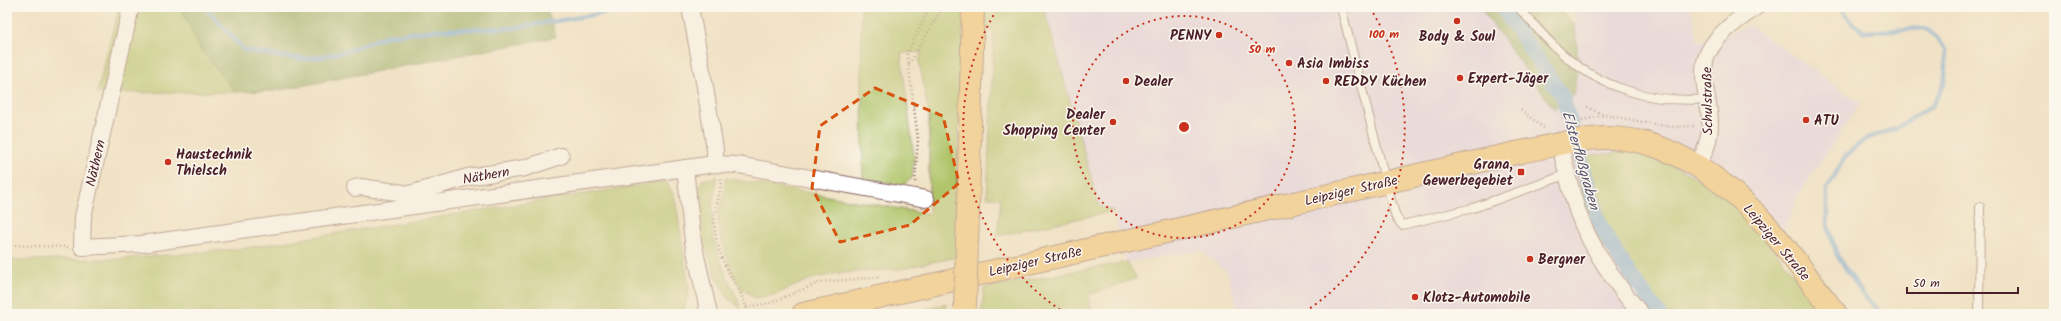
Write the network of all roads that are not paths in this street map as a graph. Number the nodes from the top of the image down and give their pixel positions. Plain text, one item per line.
1 (131, 7) edge
2 (690, 7) edge
3 (973, 7) edge
4 (1341, 7) edge
5 (1518, 7) edge
6 (1756, 7) edge
7 (1706, 99) junction
8 (1560, 138) junction
9 (561, 156) dead end
10 (718, 164) junction
11 (1697, 167) junction
12 (685, 168) junction
13 (1568, 174) junction
14 (1386, 182) junction
15 (355, 188) dead end
16 (919, 198) road end
17 (410, 199) junction
18 (1980, 207) dead end
19 (965, 311) edge
20 (709, 314) edge
21 (803, 314) edge
22 (1641, 314) edge
23 (1836, 314) edge
24 (1979, 314) edge

1 - 17 street, Näthern
2 - 10 street
3 - 19 main road, bridge
4 - 14 lane
5 - 7 lane
6 - 7 street, Schulstraße
7 - 11 street, Schulstraße
8 - 11 main road, Leipziger Straße
8 - 13 street
8 - 14 main road, Leipziger Straße
9 - 17 street, Näthern
10 - 12 street
10 - 16 street
11 - 23 main road, Leipziger Straße
12 - 17 street
12 - 20 street
13 - 14 lane
13 - 22 street
14 - 21 main road, Leipziger Straße
15 - 17 street, Näthern
18 - 24 lane

